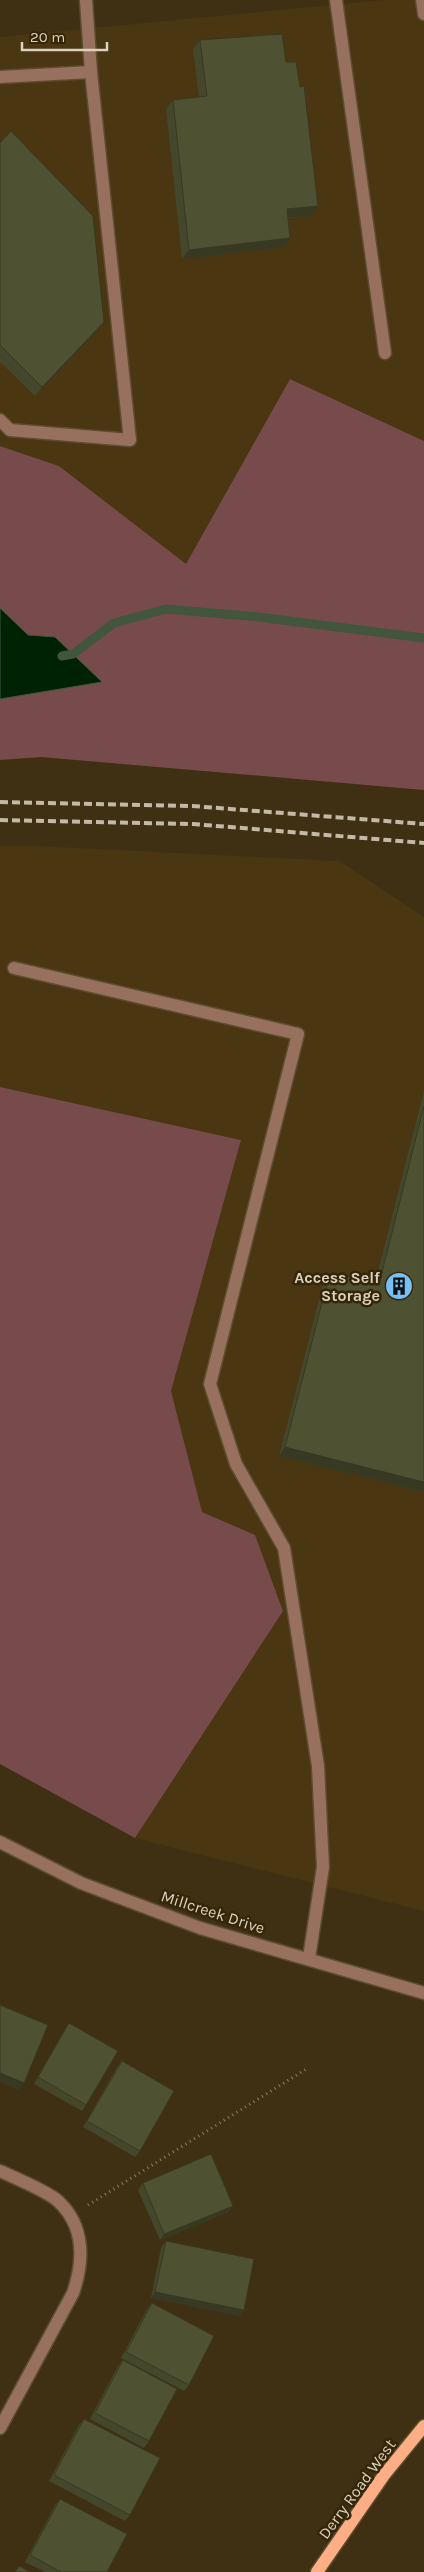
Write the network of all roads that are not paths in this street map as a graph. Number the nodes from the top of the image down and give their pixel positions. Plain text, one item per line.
1 (86, 0) edge
2 (336, 0) edge
3 (422, 0) edge
4 (424, 14) edge
5 (91, 72) junction
6 (0, 77) edge
7 (385, 352) dead end
8 (0, 420) edge
9 (14, 968) dead end
10 (0, 1842) edge
11 (309, 1958) junction
12 (424, 1993) edge
13 (0, 2171) edge
14 (424, 2426) edge
15 (0, 2428) edge
16 (317, 2572) edge

1 - 5 street
2 - 7 street
3 - 4 street
5 - 6 street
5 - 8 street
9 - 11 street
10 - 11 street, Millcreek Drive
11 - 12 street, Millcreek Drive
13 - 15 street
14 - 16 main road, Derry Road West

